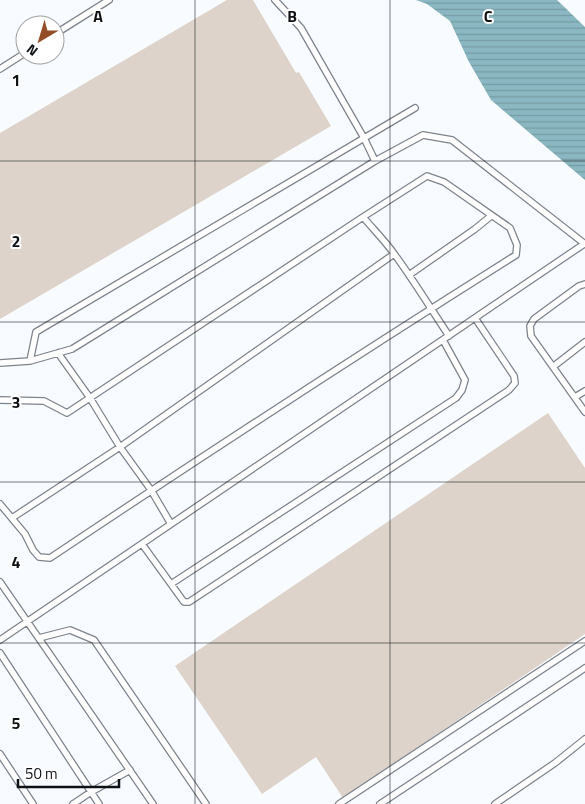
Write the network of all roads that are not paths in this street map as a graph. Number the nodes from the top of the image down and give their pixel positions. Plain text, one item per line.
1 (110, 0) edge
2 (275, 0) edge
3 (65, 28) edge
4 (15, 59) edge
5 (0, 68) edge
6 (415, 108) dead end
7 (364, 138) junction
8 (375, 161) junction
9 (491, 216) junction
10 (363, 217) junction
11 (585, 244) edge
12 (394, 254) junction
13 (409, 274) junction
14 (585, 284) edge
15 (431, 309) junction
16 (475, 318) junction
17 (449, 336) junction
18 (443, 340) junction
19 (585, 342) edge
20 (58, 353) junction
21 (30, 361) junction
22 (0, 363) edge
23 (554, 366) junction
24 (585, 391) edge
25 (90, 398) junction
26 (575, 398) junction
27 (0, 400) edge
28 (585, 412) edge
29 (120, 448) junction
30 (151, 490) junction
31 (0, 504) edge
32 (12, 518) junction
33 (171, 524) junction
34 (142, 544) junction
35 (0, 582) edge
36 (171, 584) junction
37 (27, 621) junction
38 (39, 638) junction
39 (0, 640) edge
40 (585, 641) edge
41 (0, 653) edge
42 (585, 668) edge
43 (585, 739) edge
44 (0, 754) edge
45 (130, 770) junction
46 (91, 792) junction
47 (33, 804) edge
48 (73, 804) edge
49 (99, 804) edge
50 (153, 804) edge
51 (206, 804) edge
52 (339, 804) edge
53 (380, 804) edge
54 (494, 804) edge

1 - 3 lane
2 - 7 lane
4 - 5 lane
6 - 7 lane
7 - 8 lane
7 - 21 lane
8 - 11 lane
8 - 20 lane
9 - 10 lane
9 - 13 lane
9 - 15 lane
10 - 12 lane
10 - 25 lane
11 - 16 lane
12 - 13 lane
12 - 29 lane
13 - 15 lane
14 - 23 lane
15 - 17 lane
15 - 30 lane
16 - 17 lane
16 - 36 lane
17 - 18 lane
18 - 33 lane
18 - 36 lane
19 - 23 lane
20 - 21 lane
20 - 25 lane
21 - 22 lane
23 - 26 lane
24 - 26 lane
25 - 27 lane
25 - 29 lane
26 - 28 lane
29 - 30 lane
29 - 32 lane
30 - 32 lane
30 - 33 lane
31 - 32 lane
33 - 34 lane
34 - 36 lane
34 - 37 lane
35 - 37 lane
37 - 38 lane
37 - 39 lane
38 - 45 lane
38 - 51 lane
40 - 52 lane
41 - 46 lane
42 - 53 lane
43 - 54 lane
44 - 47 lane
45 - 46 lane
45 - 50 lane
46 - 48 lane
46 - 49 lane

